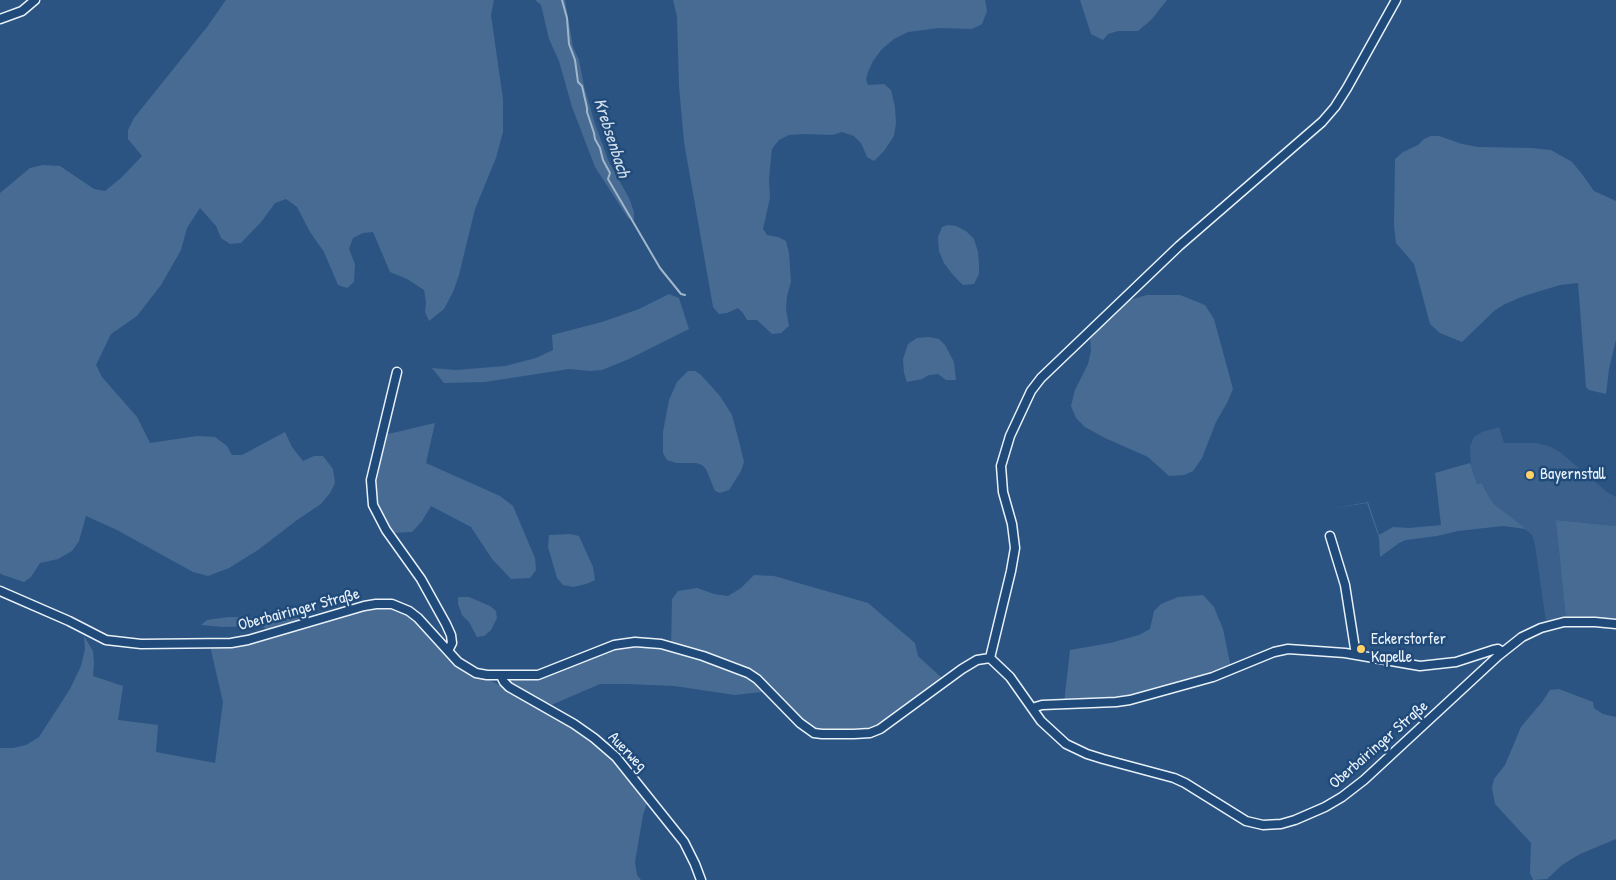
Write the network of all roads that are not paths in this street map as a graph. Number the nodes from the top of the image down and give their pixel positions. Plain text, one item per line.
1 (35, 0) edge
2 (1396, 0) edge
3 (0, 20) edge
4 (397, 372) dead end
5 (1330, 536) dead end
6 (0, 591) edge
7 (1616, 624) edge
8 (448, 651) junction
9 (1502, 652) junction
10 (1356, 655) junction
11 (990, 658) junction
12 (501, 676) junction
13 (1032, 708) junction
14 (701, 880) edge

1 - 3 street
2 - 11 street
4 - 8 street
5 - 10 street
6 - 8 street, Oberbairinger Straße
7 - 9 street, Oberbairinger Straße
8 - 12 street, Oberbairinger Straße
9 - 10 street
9 - 13 street, Oberbairinger Straße
10 - 13 street
11 - 12 street, Oberbairinger Straße
11 - 13 street, Oberbairinger Straße
12 - 14 street, Auerweg

